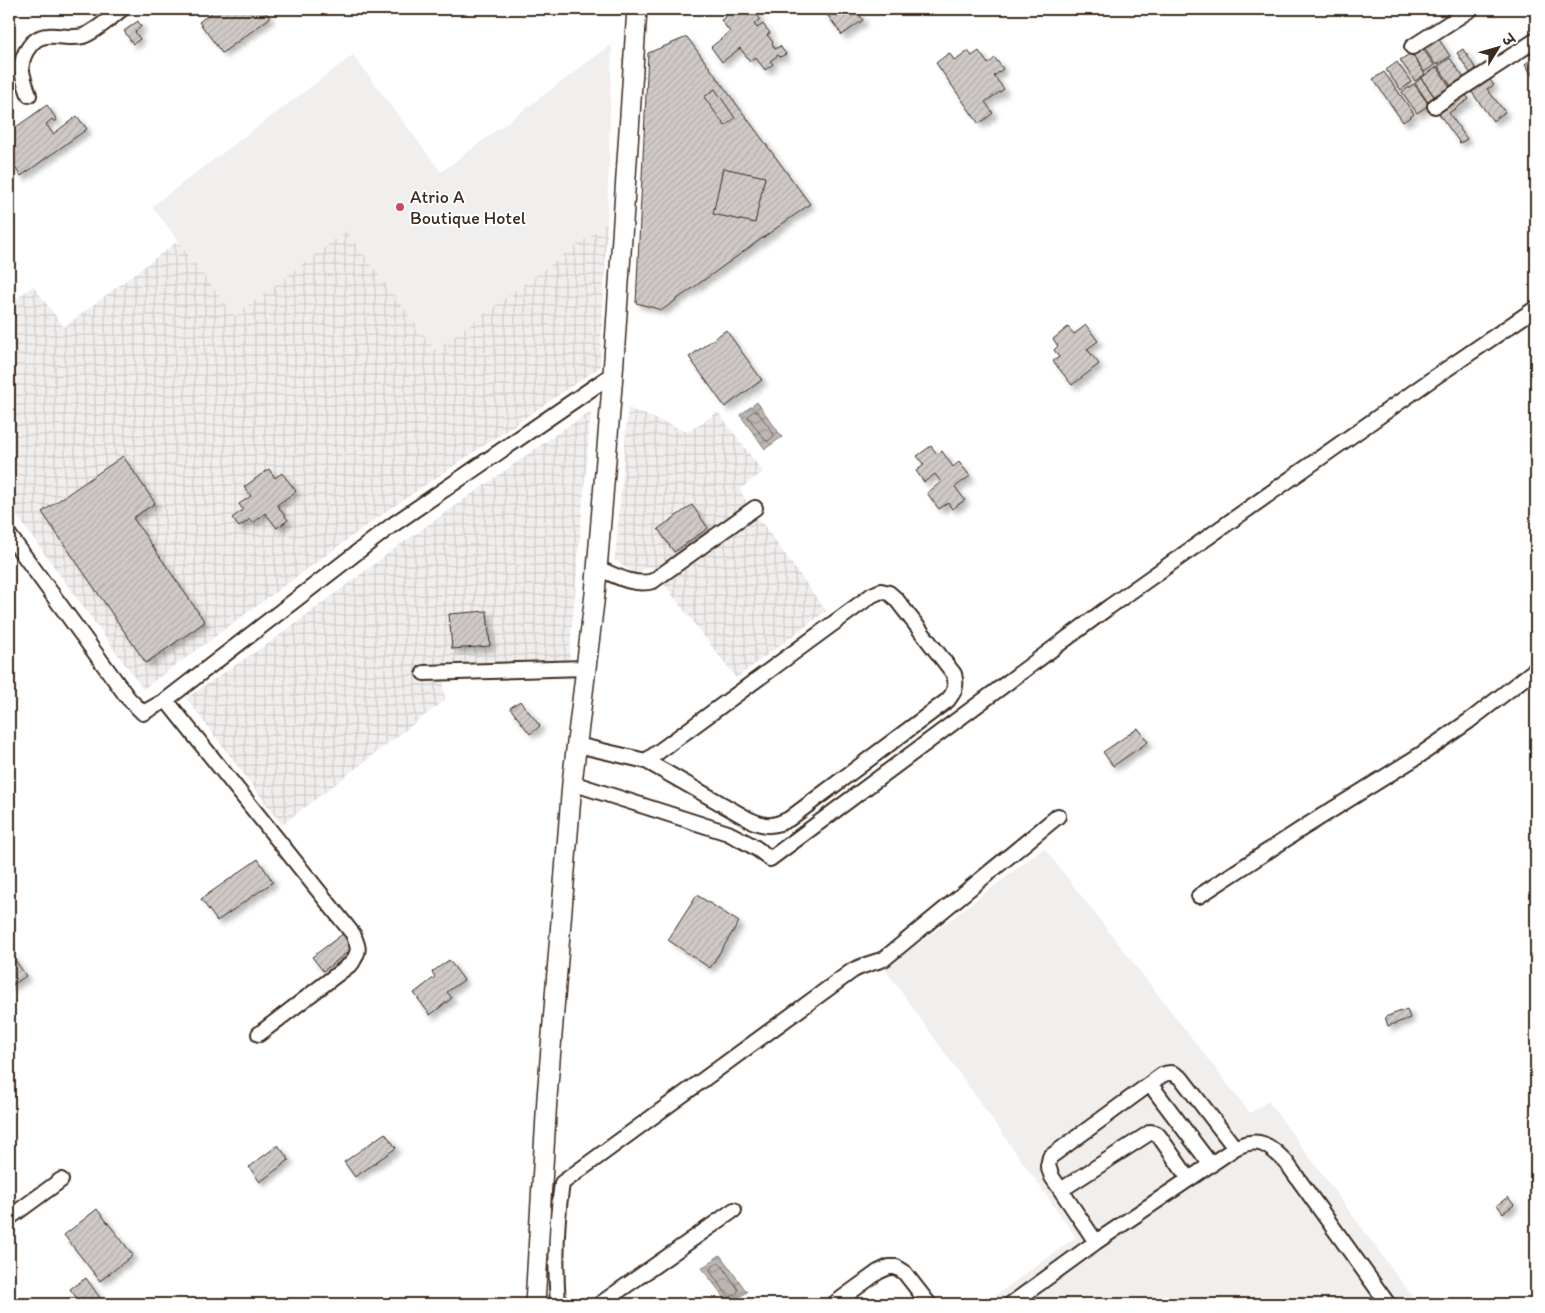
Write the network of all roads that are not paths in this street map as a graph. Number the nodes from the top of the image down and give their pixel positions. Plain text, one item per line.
1 (122, 9) edge
2 (637, 9) edge
3 (1471, 9) edge
4 (1536, 40) edge
5 (1412, 48) dead end
6 (29, 95) dead end
7 (1435, 106) dead end
8 (1536, 308) edge
9 (612, 374) junction
10 (755, 508) dead end
11 (9, 535) edge
12 (597, 568) junction
13 (585, 668) junction
14 (1536, 669) edge
15 (424, 673) dead end
16 (166, 700) junction
17 (577, 745) junction
18 (646, 761) junction
19 (572, 783) junction
20 (1058, 816) dead end
21 (1199, 896) dead end
22 (259, 1034) dead end
23 (1150, 1084) junction
24 (1235, 1148) junction
25 (1211, 1165) junction
26 (61, 1180) dead end
27 (1189, 1180) junction
28 (1060, 1190) junction
29 (734, 1210) dead end
30 (9, 1218) edge
31 (1096, 1242) junction
32 (535, 1304) edge
33 (558, 1304) edge
34 (600, 1304) edge
35 (834, 1304) edge
36 (929, 1304) edge
37 (1010, 1304) edge
38 (1388, 1304) edge

1 - 6 street
2 - 9 main road
3 - 5 street
4 - 7 street
8 - 19 street
9 - 12 main road
9 - 16 street
10 - 12 street
11 - 16 street
12 - 13 main road
13 - 15 street
13 - 17 main road
14 - 21 street
16 - 22 street
17 - 18 street
17 - 19 main road
18 - 18 street
19 - 32 main road
20 - 33 street
23 - 24 street
23 - 25 street
23 - 28 street
24 - 25 street
24 - 38 street
25 - 27 street
26 - 30 street
27 - 28 street
27 - 31 street
28 - 31 street
29 - 34 street
31 - 37 street
35 - 36 street

